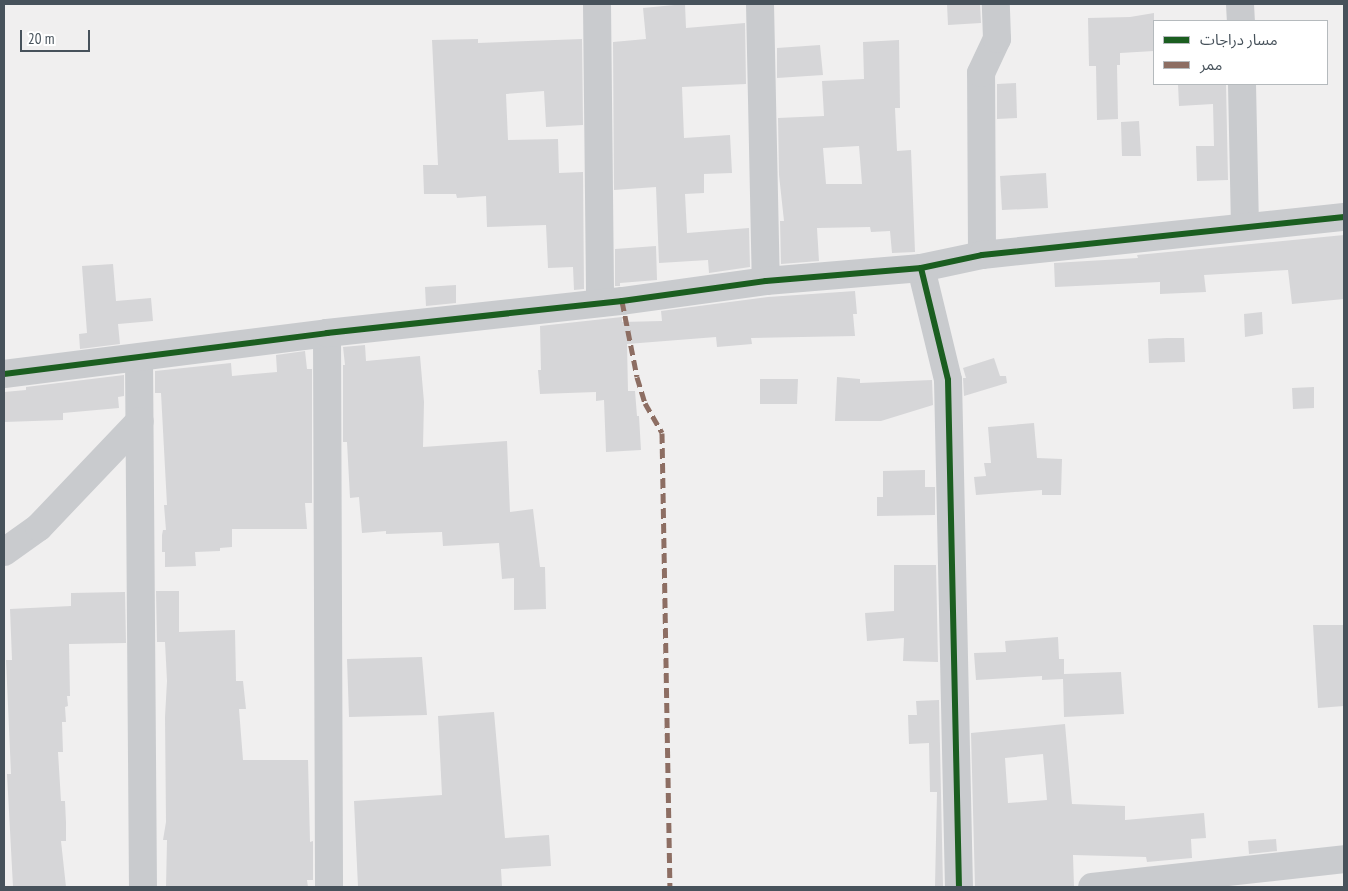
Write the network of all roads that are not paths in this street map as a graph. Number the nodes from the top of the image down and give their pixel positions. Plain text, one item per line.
1 (597, 4) edge
2 (760, 4) edge
3 (996, 4) edge
4 (1240, 4) edge
5 (1241, 20) edge
6 (1242, 85) edge
7 (1344, 217) edge
8 (1245, 227) junction
9 (982, 256) junction
10 (921, 268) junction
11 (766, 281) junction
12 (600, 303) junction
13 (327, 334) junction
14 (138, 358) junction
15 (4, 374) edge
16 (140, 421) junction
17 (4, 552) edge
18 (1344, 859) edge
19 (143, 887) edge
20 (329, 887) edge
21 (959, 887) edge
22 (1092, 887) edge

1 - 12 street
2 - 11 street
3 - 9 street
4 - 5 street
6 - 8 street
7 - 8 street
8 - 9 street
9 - 10 street
10 - 11 street
10 - 21 street
11 - 12 street
12 - 13 street
13 - 14 street
13 - 20 street
14 - 15 street
14 - 16 street
16 - 17 street
16 - 19 street
18 - 22 street

